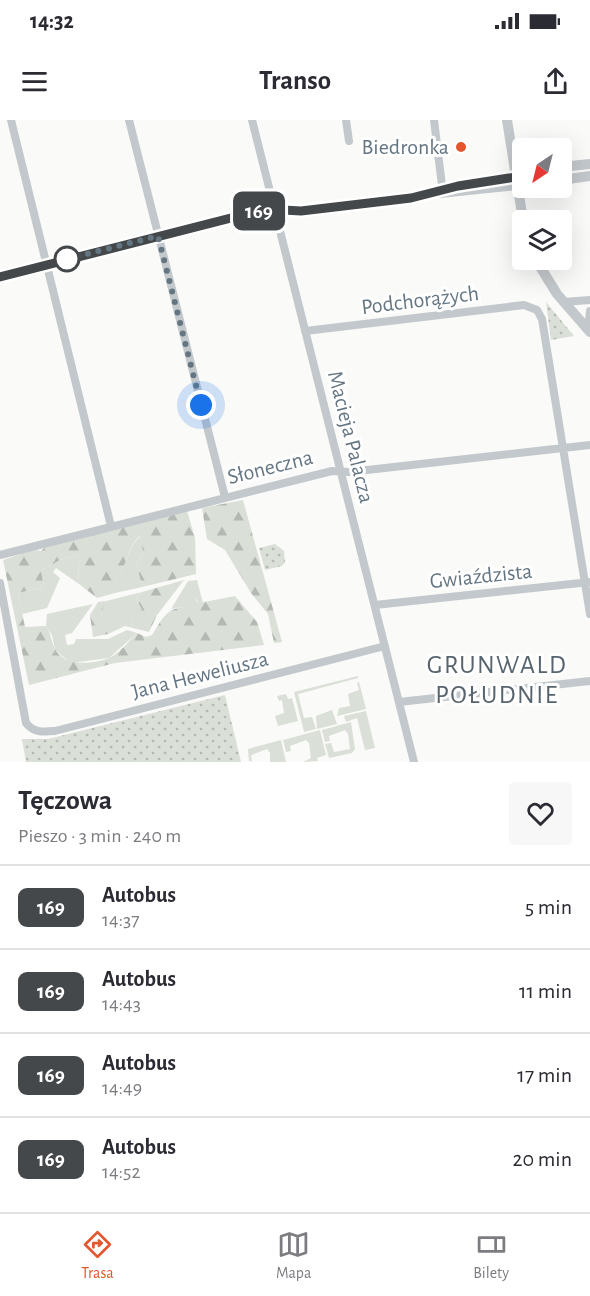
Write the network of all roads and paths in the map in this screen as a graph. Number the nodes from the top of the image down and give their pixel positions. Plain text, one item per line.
1 (11, 120) edge
2 (129, 120) edge
3 (252, 120) edge
4 (346, 120) edge
5 (434, 120) edge
6 (507, 120) edge
7 (349, 141) dead end
8 (511, 152) joint
9 (512, 156) edge
10 (590, 164) edge
11 (572, 166) edge
12 (590, 176) edge
13 (572, 178) edge
14 (512, 182) edge
15 (443, 192) junction
16 (274, 210) junction
17 (158, 236) junction
18 (46, 264) junction
19 (541, 270) edge
20 (0, 277) edge
21 (590, 300) edge
22 (563, 302) junction
23 (590, 311) edge
24 (305, 331) junction
25 (589, 331) edge
26 (590, 445) edge
27 (563, 448) junction
28 (341, 472) junction
29 (225, 497) junction
30 (111, 526) junction
31 (0, 555) edge
32 (587, 582) edge
33 (0, 583) edge
34 (375, 605) junction
35 (590, 614) edge
36 (385, 646) junction
37 (590, 681) edge
38 (399, 702) junction
39 (414, 762) edge

1 - 18 street
2 - 17 street
3 - 16 street, Macieja Palacza
4 - 7 street
5 - 15 street
6 - 8 street
8 - 9 street
10 - 11 street
12 - 13 street
14 - 15 street
15 - 16 street
16 - 17 street
16 - 24 street, Macieja Palacza
17 - 18 street
17 - 29 street
18 - 20 street
18 - 30 street
19 - 22 street
21 - 22 street
22 - 25 street
23 - 25 street
24 - 27 street, Podchorążych
24 - 28 street, Macieja Palacza
26 - 27 street, Słoneczna
27 - 28 street, Słoneczna
27 - 32 street
28 - 29 street, Słoneczna
28 - 34 street, Macieja Palacza
29 - 30 street, Słoneczna
30 - 31 street, Słoneczna
32 - 34 street, Gwiaździsta
32 - 35 street
33 - 36 street, Jana Heweliusza
34 - 36 street, Macieja Palacza
36 - 38 street, Macieja Palacza
37 - 38 street
38 - 39 street, Macieja Palacza

